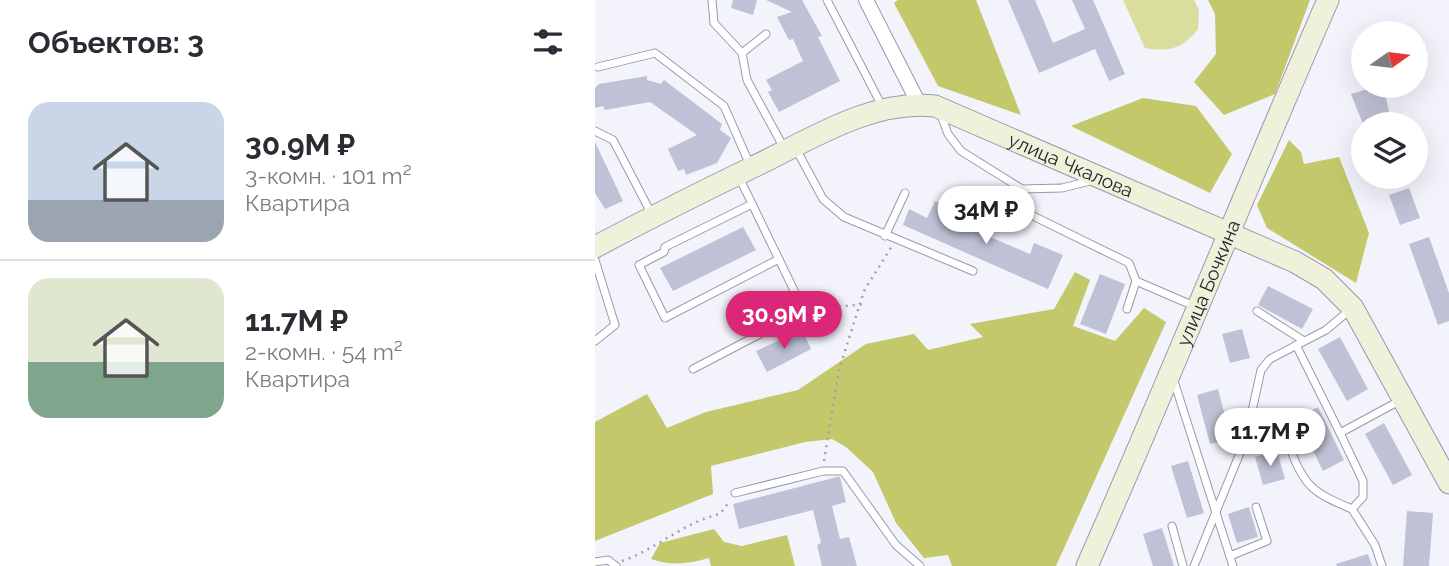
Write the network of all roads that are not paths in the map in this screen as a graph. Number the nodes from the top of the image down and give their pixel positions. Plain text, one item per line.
1 (712, 0) edge
2 (827, 0) edge
3 (866, 0) edge
4 (1328, 0) edge
5 (766, 34) dead end
6 (742, 53) junction
7 (598, 66) dead end
8 (929, 106) junction
9 (883, 109) junction
10 (595, 131) edge
11 (790, 148) junction
12 (744, 172) junction
13 (1102, 178) junction
14 (1022, 190) junction
15 (905, 193) dead end
16 (752, 204) junction
17 (653, 217) junction
18 (1228, 233) junction
19 (884, 235) junction
20 (595, 247) edge
21 (779, 259) junction
22 (595, 260) edge
23 (973, 271) dead end
24 (1136, 281) junction
25 (1198, 308) junction
26 (1353, 308) junction
27 (1127, 309) dead end
28 (1257, 311) dead end
29 (595, 341) edge
30 (1304, 341) junction
31 (1296, 345) junction
32 (693, 369) dead end
33 (1172, 374) junction
34 (1404, 398) junction
35 (1340, 433) junction
36 (1290, 448) road end
37 (1449, 482) edge
38 (735, 493) road end
39 (1256, 507) dead end
40 (1352, 509) junction
41 (1216, 516) junction
42 (1171, 526) dead end
43 (1230, 556) junction
44 (595, 562) edge
45 (616, 565) edge
46 (920, 566) edge
47 (1087, 566) edge
48 (1183, 566) edge
49 (1194, 566) edge
50 (1233, 566) edge
51 (1382, 566) edge

1 - 6 lane
2 - 9 lane
3 - 8 street
4 - 18 main road, улица Бочкина
5 - 6 lane
6 - 11 lane
7 - 12 lane
8 - 9 main road
8 - 13 main road, улица Чкалова
8 - 14 lane
9 - 11 main road
10 - 17 lane
11 - 12 main road
11 - 19 lane
12 - 16 lane
12 - 17 main road
13 - 14 lane
13 - 18 main road, улица Чкалова
14 - 24 lane
15 - 19 lane
16 - 21 lane
16 - 21 lane
17 - 20 main road
18 - 25 main road, улица Бочкина
18 - 26 main road, улица Чкалова
19 - 23 lane
21 - 32 lane
22 - 29 lane
24 - 25 lane
24 - 27 lane
25 - 33 main road, улица Бочкина
26 - 30 lane
26 - 34 main road, улица Чкалова
28 - 30 lane
30 - 31 lane
31 - 35 lane
31 - 41 lane
33 - 41 lane
33 - 47 main road, улица Бочкина
34 - 35 lane
34 - 37 main road, улица Чкалова
35 - 40 lane
36 - 40 lane
38 - 46 lane
39 - 43 lane
40 - 51 lane
41 - 43 lane
41 - 49 lane
42 - 48 lane
43 - 50 lane
44 - 45 lane

